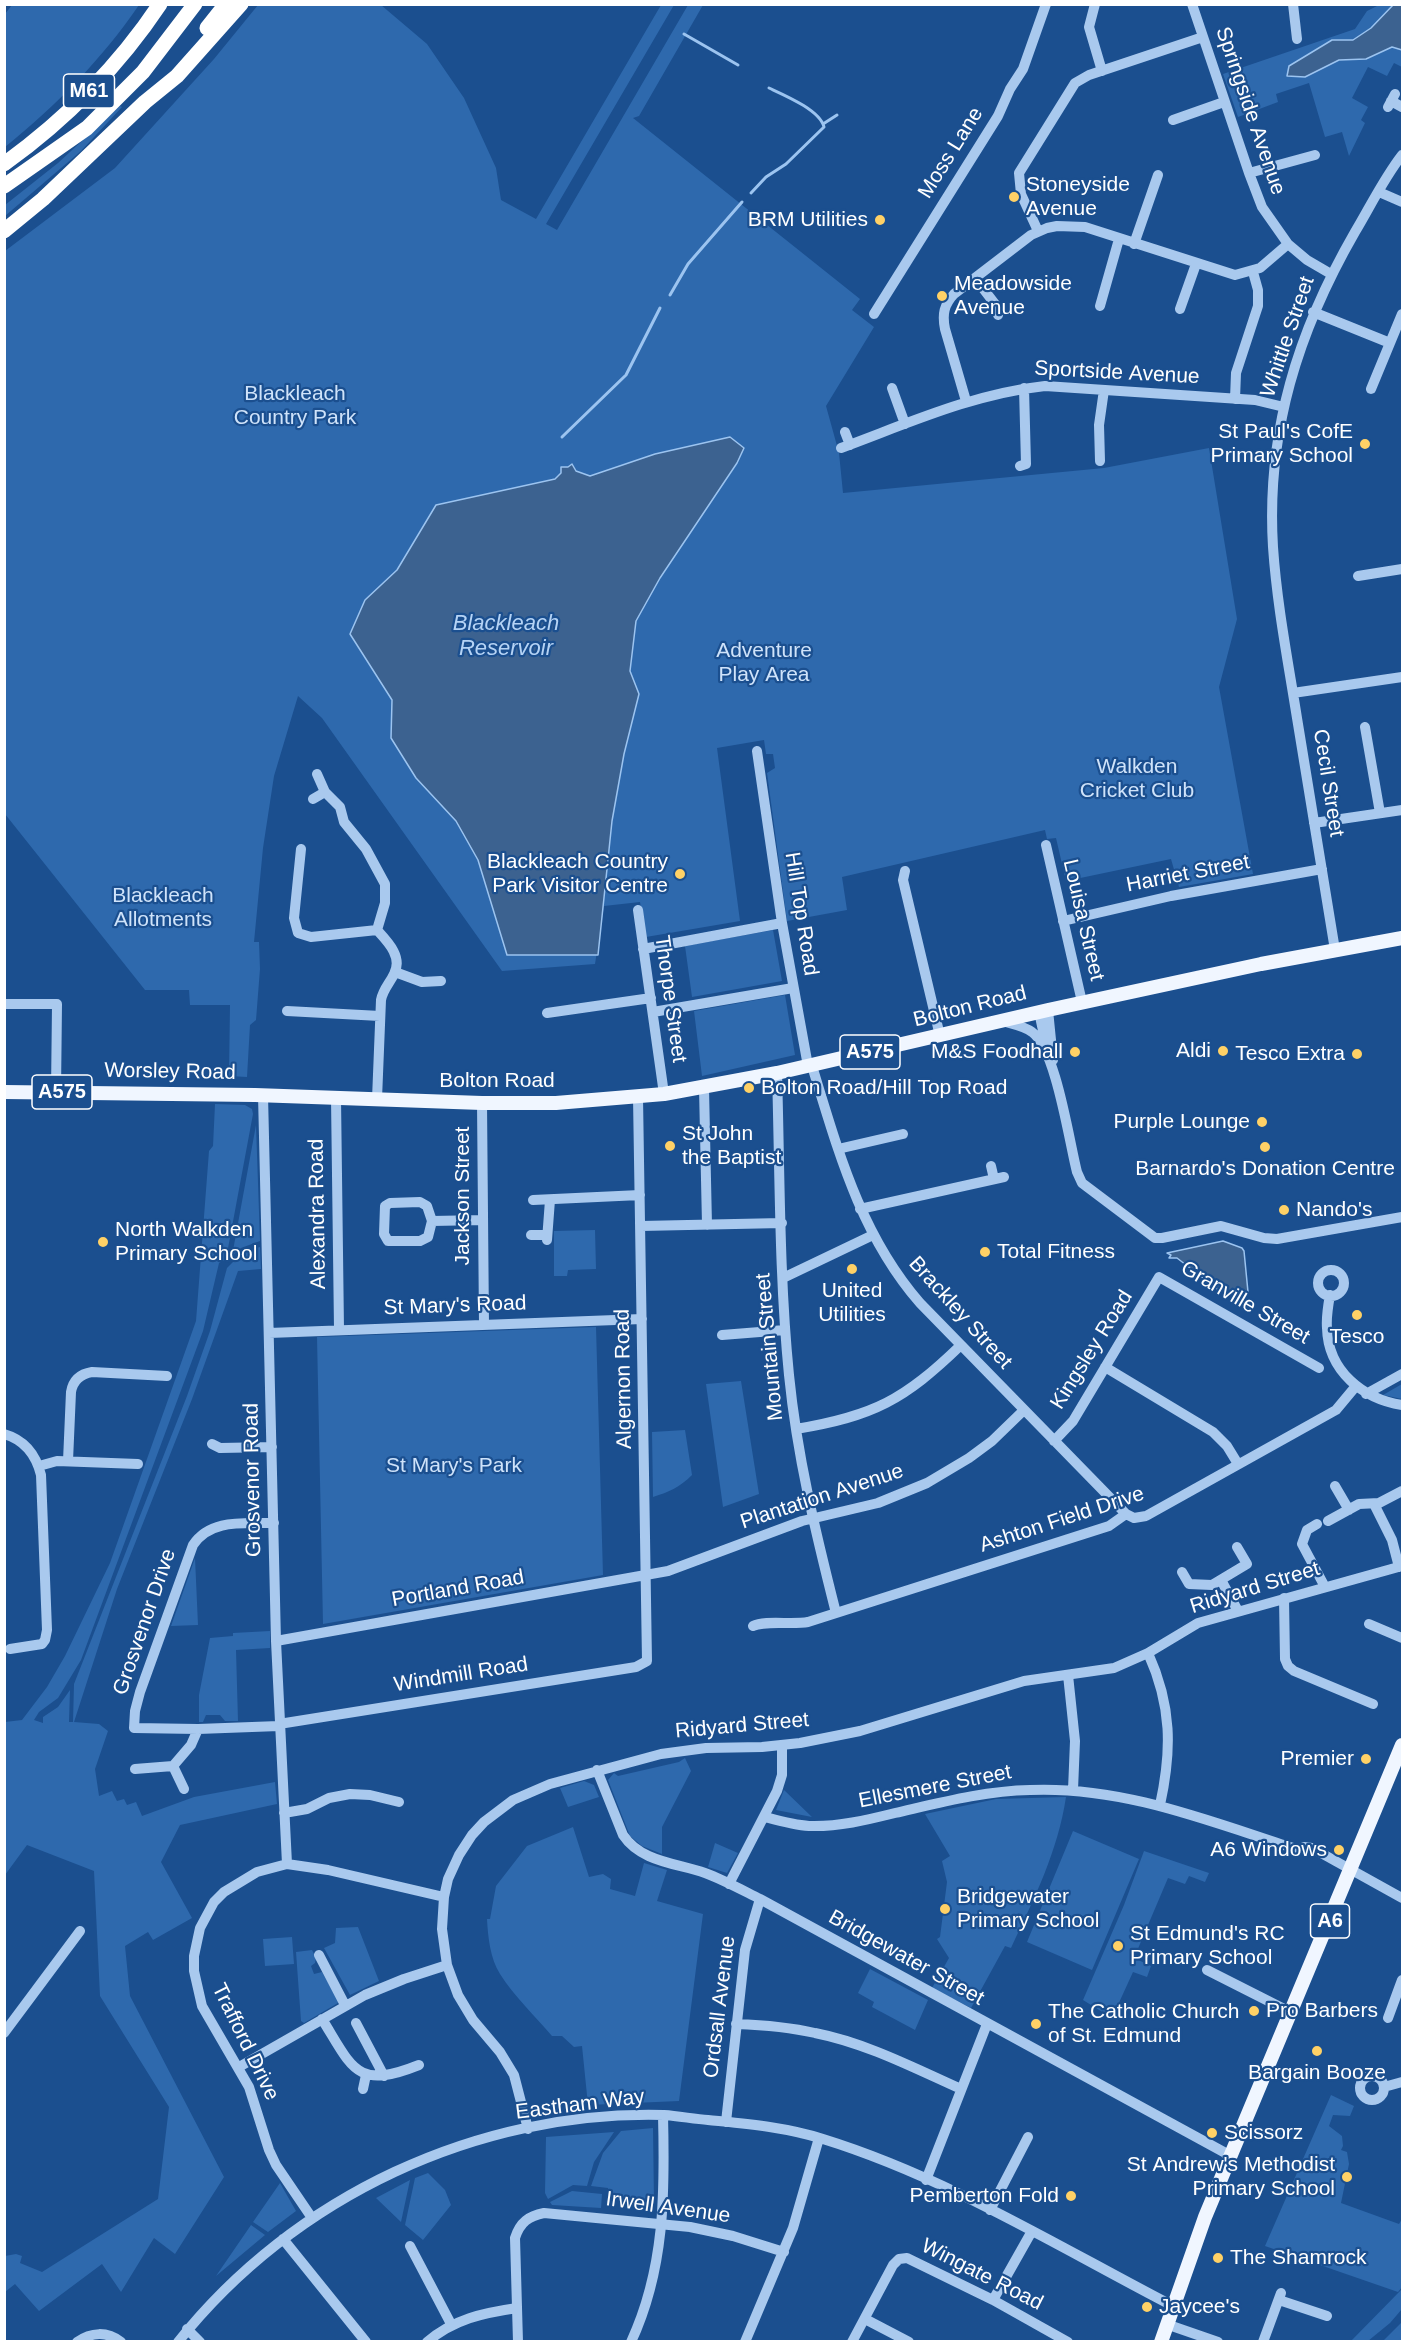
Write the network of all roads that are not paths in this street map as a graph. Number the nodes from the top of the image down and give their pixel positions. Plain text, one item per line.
1 (160, 4) edge
2 (184, 4) edge
3 (195, 4) edge
4 (226, 4) edge
5 (241, 4) edge
6 (1046, 4) edge
7 (1192, 4) edge
8 (1293, 4) edge
9 (1098, 5) edge
10 (1203, 37) junction
11 (1297, 39) dead end
12 (1102, 71) junction
13 (1391, 101) dead end
14 (145, 102) junction
15 (1224, 102) junction
16 (1402, 107) edge
17 (1178, 121) dead end
18 (49, 154) junction
19 (1315, 155) dead end
20 (1402, 155) edge
21 (4, 164) edge
22 (1249, 173) junction
23 (1158, 175) dead end
24 (4, 186) edge
25 (1378, 192) junction
26 (1402, 202) edge
27 (4, 231) edge
28 (1038, 231) junction
29 (1119, 239) junction
30 (1134, 244) junction
31 (1288, 244) junction
32 (1196, 264) junction
33 (1253, 272) junction
34 (1331, 274) junction
35 (975, 278) junction
36 (1100, 306) dead end
37 (1180, 309) dead end
38 (1313, 312) junction
39 (1402, 314) edge
40 (874, 315) dead end
41 (998, 315) dead end
42 (1390, 344) junction
43 (892, 388) dead end
44 (1024, 388) junction
45 (1371, 389) dead end
46 (1104, 390) junction
47 (1235, 399) junction
48 (966, 401) junction
49 (1284, 407) junction
50 (905, 424) junction
51 (845, 432) dead end
52 (1100, 461) dead end
53 (1020, 466) dead end
54 (1402, 569) edge
55 (1364, 579) dead end
56 (1281, 622) joint
57 (1402, 677) edge
58 (1293, 693) junction
59 (1365, 728) dead end
60 (757, 751) dead end
61 (317, 774) dead end
62 (325, 792) junction
63 (313, 799) dead end
64 (1402, 810) edge
65 (1380, 813) junction
66 (1314, 823) junction
67 (1046, 845) dead end
68 (301, 849) dead end
69 (298, 867) junction
70 (310, 868) dead end
71 (1322, 869) junction
72 (904, 871) dead end
73 (638, 910) dead end
74 (1063, 921) junction
75 (782, 923) junction
76 (377, 930) junction
77 (1401, 939) edge
78 (644, 949) junction
79 (1335, 950) junction
80 (395, 972) junction
81 (443, 980) dead end
82 (792, 988) junction
83 (651, 998) junction
84 (1082, 1002) junction
85 (4, 1004) edge
86 (1043, 1011) junction
87 (287, 1012) dead end
88 (652, 1012) junction
89 (547, 1013) dead end
90 (380, 1016) junction
91 (1002, 1021) junction
92 (940, 1036) junction
93 (1048, 1055) junction
94 (810, 1066) junction
95 (777, 1074) junction
96 (1055, 1078) junction
97 (704, 1088) junction
98 (4, 1092) edge
99 (56, 1092) junction
100 (664, 1094) junction
101 (259, 1095) junction
102 (638, 1096) junction
103 (336, 1098) junction
104 (377, 1099) junction
105 (482, 1103) junction
106 (903, 1134) dead end
107 (838, 1149) junction
108 (991, 1166) dead end
109 (640, 1195) junction
110 (533, 1200) dead end
111 (550, 1200) junction
112 (860, 1209) junction
113 (1402, 1217) edge
114 (483, 1220) junction
115 (432, 1221) junction
116 (782, 1223) junction
117 (707, 1225) junction
118 (641, 1226) junction
119 (531, 1235) dead end
120 (873, 1235) junction
121 (1159, 1277) joint
122 (783, 1278) junction
123 (1330, 1295) dead end
124 (642, 1319) junction
125 (484, 1325) junction
126 (339, 1329) junction
127 (785, 1330) junction
128 (269, 1333) junction
129 (722, 1335) dead end
130 (961, 1345) junction
131 (1315, 1361) dead end
132 (1105, 1367) junction
133 (1402, 1374) edge
134 (161, 1378) dead end
135 (1356, 1386) junction
136 (1366, 1394) junction
137 (1402, 1405) edge
138 (1024, 1410) junction
139 (796, 1429) junction
140 (4, 1434) edge
141 (1054, 1441) junction
142 (212, 1444) dead end
143 (272, 1447) junction
144 (68, 1461) junction
145 (1238, 1464) junction
146 (39, 1466) junction
147 (133, 1467) dead end
148 (1335, 1486) dead end
149 (1402, 1491) edge
150 (1374, 1504) junction
151 (1349, 1510) junction
152 (1126, 1514) junction
153 (812, 1519) junction
154 (274, 1522) junction
155 (1237, 1547) dead end
156 (1401, 1567) edge
157 (1182, 1572) dead end
158 (647, 1575) junction
159 (1221, 1580) junction
160 (1325, 1587) junction
161 (1284, 1598) junction
162 (1238, 1611) junction
163 (836, 1612) junction
164 (1369, 1624) dead end
165 (753, 1626) dead end
166 (1402, 1638) edge
167 (276, 1641) junction
168 (16, 1651) dead end
169 (1148, 1653) junction
170 (647, 1661) joint
171 (1068, 1675) junction
172 (1367, 1704) dead end
173 (279, 1725) junction
174 (134, 1728) joint
175 (198, 1729) junction
176 (1402, 1745) edge
177 (783, 1746) junction
178 (173, 1766) junction
179 (134, 1768) dead end
180 (597, 1770) junction
181 (184, 1788) dead end
182 (1073, 1790) junction
183 (399, 1802) dead end
184 (1160, 1805) junction
185 (284, 1813) junction
186 (765, 1817) junction
187 (287, 1864) junction
188 (1351, 1870) junction
189 (729, 1884) junction
190 (444, 1897) junction
191 (1402, 1898) edge
192 (760, 1899) junction
193 (80, 1931) dead end
194 (319, 1955) dead end
195 (447, 1965) junction
196 (1207, 1970) dead end
197 (1402, 1980) edge
198 (345, 2005) junction
199 (1292, 2013) junction
200 (1388, 2018) dead end
201 (322, 2019) junction
202 (356, 2023) dead end
203 (736, 2024) junction
204 (987, 2024) junction
205 (4, 2033) edge
206 (419, 2066) dead end
207 (239, 2067) junction
208 (366, 2075) junction
209 (384, 2076) junction
210 (1402, 2082) edge
211 (1384, 2087) dead end
212 (363, 2089) dead end
213 (961, 2089) junction
214 (663, 2115) junction
215 (726, 2122) junction
216 (528, 2129) junction
217 (1028, 2137) dead end
218 (819, 2138) junction
219 (1231, 2156) junction
220 (926, 2180) junction
221 (990, 2210) junction
222 (312, 2218) junction
223 (662, 2223) junction
224 (1032, 2231) junction
225 (284, 2239) junction
226 (410, 2244) dead end
227 (784, 2252) junction
228 (993, 2300) junction
229 (1173, 2306) junction
230 (517, 2308) junction
231 (1328, 2317) dead end
232 (865, 2319) junction
233 (451, 2324) junction
234 (1166, 2324) junction
235 (188, 2329) junction
236 (77, 2342) edge
237 (122, 2342) edge
238 (178, 2342) edge
239 (200, 2342) edge
240 (366, 2342) edge
241 (427, 2342) edge
242 (518, 2342) edge
243 (631, 2342) edge
244 (745, 2342) edge
245 (852, 2342) edge
246 (909, 2342) edge
247 (1068, 2342) edge
248 (1161, 2342) edge
249 (1218, 2342) edge
250 (1263, 2342) edge

1 - 21 highway, M61
2 - 18 highway, M61
3 - 18 highway, M61
4 - 14 highway, M61
5 - 14 highway, M61
6 - 40 street, Moss Lane
7 - 10 street, Springside Avenue
8 - 11 street
9 - 12 street
10 - 12 street
10 - 15 street, Springside Avenue
12 - 28 street
13 - 16 street
14 - 27 highway, M61
15 - 17 street
15 - 22 street, Springside Avenue
18 - 24 highway, M61
19 - 22 street
20 - 25 street, Whittle Street
22 - 31 street, Springside Avenue
23 - 30 street
25 - 26 street
25 - 34 street, Whittle Street
28 - 29 street
28 - 35 street
29 - 30 street
29 - 36 street
30 - 32 street
31 - 33 street
31 - 34 street, Springside Avenue
32 - 33 street
32 - 37 street
33 - 47 street
34 - 38 street, Whittle Street
35 - 41 street
35 - 48 street
38 - 42 street
38 - 49 street, Whittle Street
39 - 42 street
42 - 45 street
43 - 50 street
44 - 46 street, Sportside Avenue
44 - 48 street, Sportside Avenue
44 - 53 street
46 - 47 street, Sportside Avenue
46 - 52 street
47 - 49 street, Sportside Avenue
48 - 50 street, Sportside Avenue
49 - 56 street, Whittle Street
50 - 51 street, Sportside Avenue
54 - 55 street
56 - 58 street, Cecil Street
57 - 58 street
58 - 66 street, Cecil Street
59 - 65 street
60 - 75 street, Hill Top Road
61 - 62 street
62 - 63 street
62 - 76 street
64 - 65 street
65 - 66 street
66 - 71 street, Cecil Street
67 - 74 street, Louisa Street
68 - 69 street
69 - 70 street
69 - 76 street
71 - 74 street, Harriet Street
71 - 79 street, Cecil Street
72 - 92 street
73 - 78 street, Thorpe Street
74 - 84 street, Louisa Street
75 - 78 street
75 - 82 street, Hill Top Road
76 - 80 street
77 - 79 main road, Bolton Road / A575
78 - 83 street, Thorpe Street
79 - 84 main road, Bolton Road / A575
80 - 81 street
80 - 90 street
82 - 88 street
82 - 94 street, Hill Top Road
83 - 88 street, Thorpe Street
83 - 89 street
84 - 86 main road, Bolton Road / A575
85 - 99 street
86 - 91 main road, Bolton Road / A575
86 - 93 street
86 - 96 street
87 - 90 street
88 - 100 street, Thorpe Street
90 - 104 street
91 - 92 main road, Bolton Road / A575
91 - 93 street
92 - 94 main road, Bolton Road / A575
93 - 96 street
94 - 95 main road, Bolton Road / A575
94 - 107 street, Brackley Street
95 - 97 main road, Bolton Road / A575
95 - 116 street, Mountain Street
96 - 113 street
97 - 100 main road, Bolton Road / A575
97 - 117 street
98 - 99 main road, Worsley Road / A575
99 - 101 main road, Worsley Road / A575
100 - 102 main road, Bolton Road / A575
101 - 103 main road, Worsley Road / A575
101 - 128 street, Grosvenor Road
102 - 105 main road, Bolton Road / A575
102 - 109 street, Algernon Road
103 - 104 main road, Bolton Road / A575
103 - 126 street, Alexandra Road
104 - 105 main road, Bolton Road / A575
105 - 114 street, Jackson Street
106 - 107 street
107 - 112 street, Brackley Street
108 - 112 street
109 - 111 street
109 - 118 street, Algernon Road
110 - 111 street
111 - 119 street
112 - 120 street, Brackley Street
114 - 115 street
114 - 125 street, Jackson Street
115 - 115 street
116 - 117 street
116 - 122 street, Mountain Street
117 - 118 street
118 - 124 street, Algernon Road
120 - 122 street
120 - 130 street, Brackley Street
121 - 131 street, Granville Street
121 - 132 street, Kingsley Road
122 - 127 street, Mountain Street
123 - 135 street
124 - 125 street, St Mary's Road
124 - 158 street, Algernon Road
125 - 126 street, St Mary's Road
126 - 128 street, St Mary's Road
127 - 129 street
127 - 139 street, Mountain Street
128 - 143 street, Grosvenor Road
130 - 138 street, Brackley Street
130 - 139 street
132 - 141 street, Kingsley Road
132 - 145 street
133 - 136 street
134 - 144 street
135 - 136 street
135 - 145 street, Ashton Field Drive
136 - 137 street
138 - 141 street, Brackley Street
138 - 153 street, Plantation Avenue
139 - 153 street, Mountain Street
140 - 146 street
141 - 152 street, Brackley Street
142 - 143 street
143 - 154 street, Grosvenor Road
144 - 146 street
144 - 147 street
145 - 152 street, Ashton Field Drive
146 - 168 street
148 - 151 street
149 - 150 street
150 - 151 street
150 - 156 street
151 - 160 street
152 - 163 street, Ashton Field Drive
153 - 158 street, Plantation Avenue
153 - 163 street, Mountain Street
154 - 167 street, Grosvenor Road
154 - 174 street, Grosvenor Drive
155 - 159 street
156 - 160 street, Ridyard Street
157 - 159 street
158 - 167 street, Portland Road
158 - 170 street, Algernon Road
159 - 162 street
160 - 161 street, Ridyard Street
161 - 162 street, Ridyard Street
161 - 172 street
162 - 169 street, Ridyard Street
163 - 165 street, Ashton Field Drive
164 - 166 street
167 - 173 street, Grosvenor Road
169 - 171 street, Ridyard Street
169 - 184 street
170 - 173 street, Windmill Road
171 - 177 street, Ridyard Street
171 - 182 street
173 - 175 street, Windmill Road
173 - 185 street, Grosvenor Road
174 - 175 street, Windmill Road
175 - 178 street
176 - 188 main road, A6
177 - 180 street, Ridyard Street
177 - 186 street
178 - 179 street
178 - 181 street
180 - 189 street, Bridgewater Street
180 - 190 street, Ridyard Street
182 - 184 street, Ellesmere Street
182 - 186 street, Ellesmere Street
183 - 185 street
184 - 188 street, Ellesmere Street
185 - 187 street, Grosvenor Road
186 - 189 street
187 - 190 street, Trafford Drive
187 - 207 street, Trafford Drive
188 - 191 street, Ellesmere Street
188 - 199 main road, A6
189 - 192 street, Bridgewater Street
190 - 195 street, Ridyard Street
192 - 203 street, Ordsall Avenue
192 - 204 street, Bridgewater Street
193 - 205 street
194 - 198 street
195 - 198 street
195 - 216 street, Ridyard Street
196 - 199 street
197 - 200 street
198 - 201 street
199 - 219 main road, A6
201 - 207 street
201 - 208 street
202 - 209 street
203 - 213 street
203 - 215 street, Ordsall Avenue
204 - 213 street
204 - 219 street, Bridgewater Street
206 - 209 street
207 - 222 street, Trafford Drive
208 - 209 street
208 - 212 street
210 - 211 street
213 - 220 street
214 - 215 street, Eastham Way
214 - 216 street, Eastham Way
214 - 223 street
215 - 218 street, Eastham Way
216 - 222 street, Eastham Way
217 - 221 street
218 - 220 street, Eastham Way
218 - 227 street
219 - 229 main road, A6
220 - 221 street, Eastham Way
221 - 224 street, Eastham Way
222 - 225 street, Eastham Way
223 - 227 street, Irwell Avenue
223 - 230 street, Irwell Avenue
223 - 243 street
224 - 228 street
224 - 229 street, Eastham Way
225 - 235 street, Eastham Way
225 - 240 street
226 - 233 street
227 - 244 street
228 - 232 street, Wingate Road
228 - 247 street, Wingate Road
229 - 234 main road, A6
230 - 233 street
230 - 242 street
231 - 250 street
232 - 245 street, Wingate Road
232 - 246 street
233 - 241 street
234 - 248 main road, A6
234 - 249 street
235 - 238 street, Eastham Way
235 - 239 street
236 - 237 street

